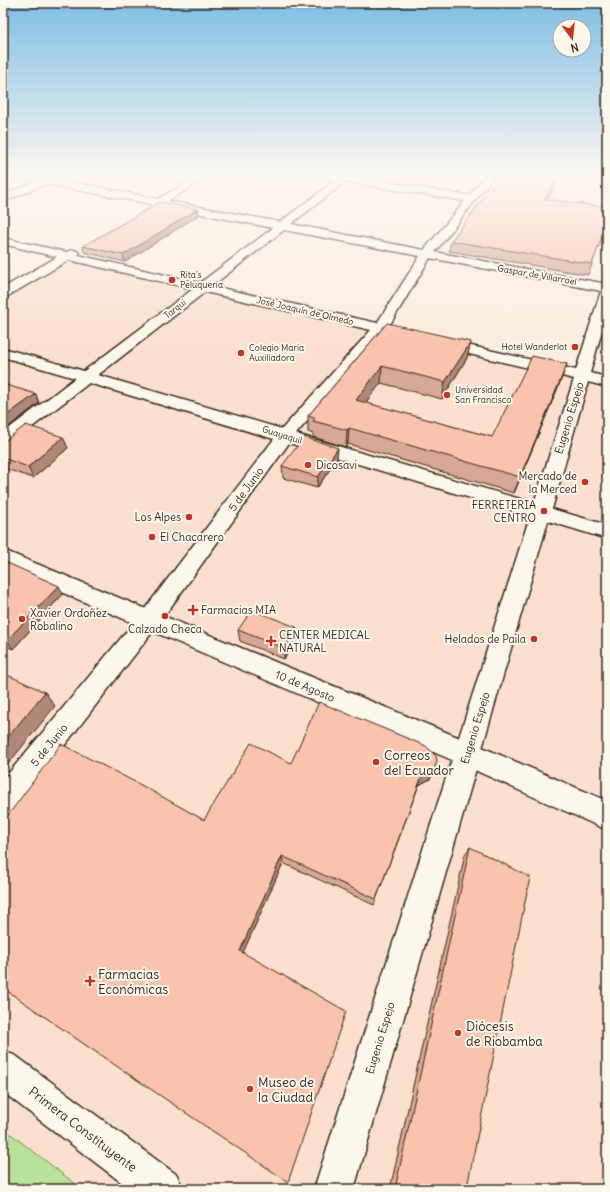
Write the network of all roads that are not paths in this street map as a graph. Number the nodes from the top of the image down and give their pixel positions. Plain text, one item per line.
1 (275, 232) edge
2 (311, 232) edge
3 (445, 232) edge
4 (3, 242) edge
5 (80, 249) dead end
6 (427, 254) junction
7 (66, 257) junction
8 (203, 288) junction
9 (607, 289) edge
10 (3, 293) edge
11 (380, 329) junction
12 (403, 334) edge
13 (426, 339) edge
14 (3, 352) edge
15 (582, 376) junction
16 (86, 377) junction
17 (607, 382) edge
18 (285, 436) junction
19 (3, 441) edge
20 (540, 512) junction
21 (607, 532) edge
22 (3, 558) edge
23 (149, 620) junction
24 (468, 754) junction
25 (3, 802) edge
26 (607, 816) edge
27 (3, 1069) edge
28 (164, 1189) edge
29 (334, 1189) edge

1 - 8 street, Tarqui
2 - 6 street, Gaspar de Villarroel
3 - 6 street, 5 de Junio
4 - 7 street, José Joaquín de Olmedo
5 - 7 street
6 - 9 street, Gaspar de Villarroel
6 - 11 street, 5 de Junio
7 - 8 street, José Joaquín de Olmedo
7 - 10 street
8 - 11 street, José Joaquín de Olmedo
8 - 16 street, Tarqui
9 - 15 street, Eugenio Espejo
11 - 12 street, José Joaquín de Olmedo
11 - 18 street, 5 de Junio
13 - 15 street
14 - 16 street, Guayaquil
15 - 17 street
15 - 20 street, Eugenio Espejo
16 - 18 street, Guayaquil
16 - 19 street, Tarqui
18 - 20 street, Guayaquil
18 - 23 street, 5 de Junio
20 - 21 street, Guayaquil
20 - 24 street, Eugenio Espejo
22 - 23 street, 10 de Agosto
23 - 24 street, 10 de Agosto
23 - 25 street, 5 de Junio
24 - 26 street, 10 de Agosto
24 - 29 street, Eugenio Espejo
27 - 28 street, Primera Constituyente

